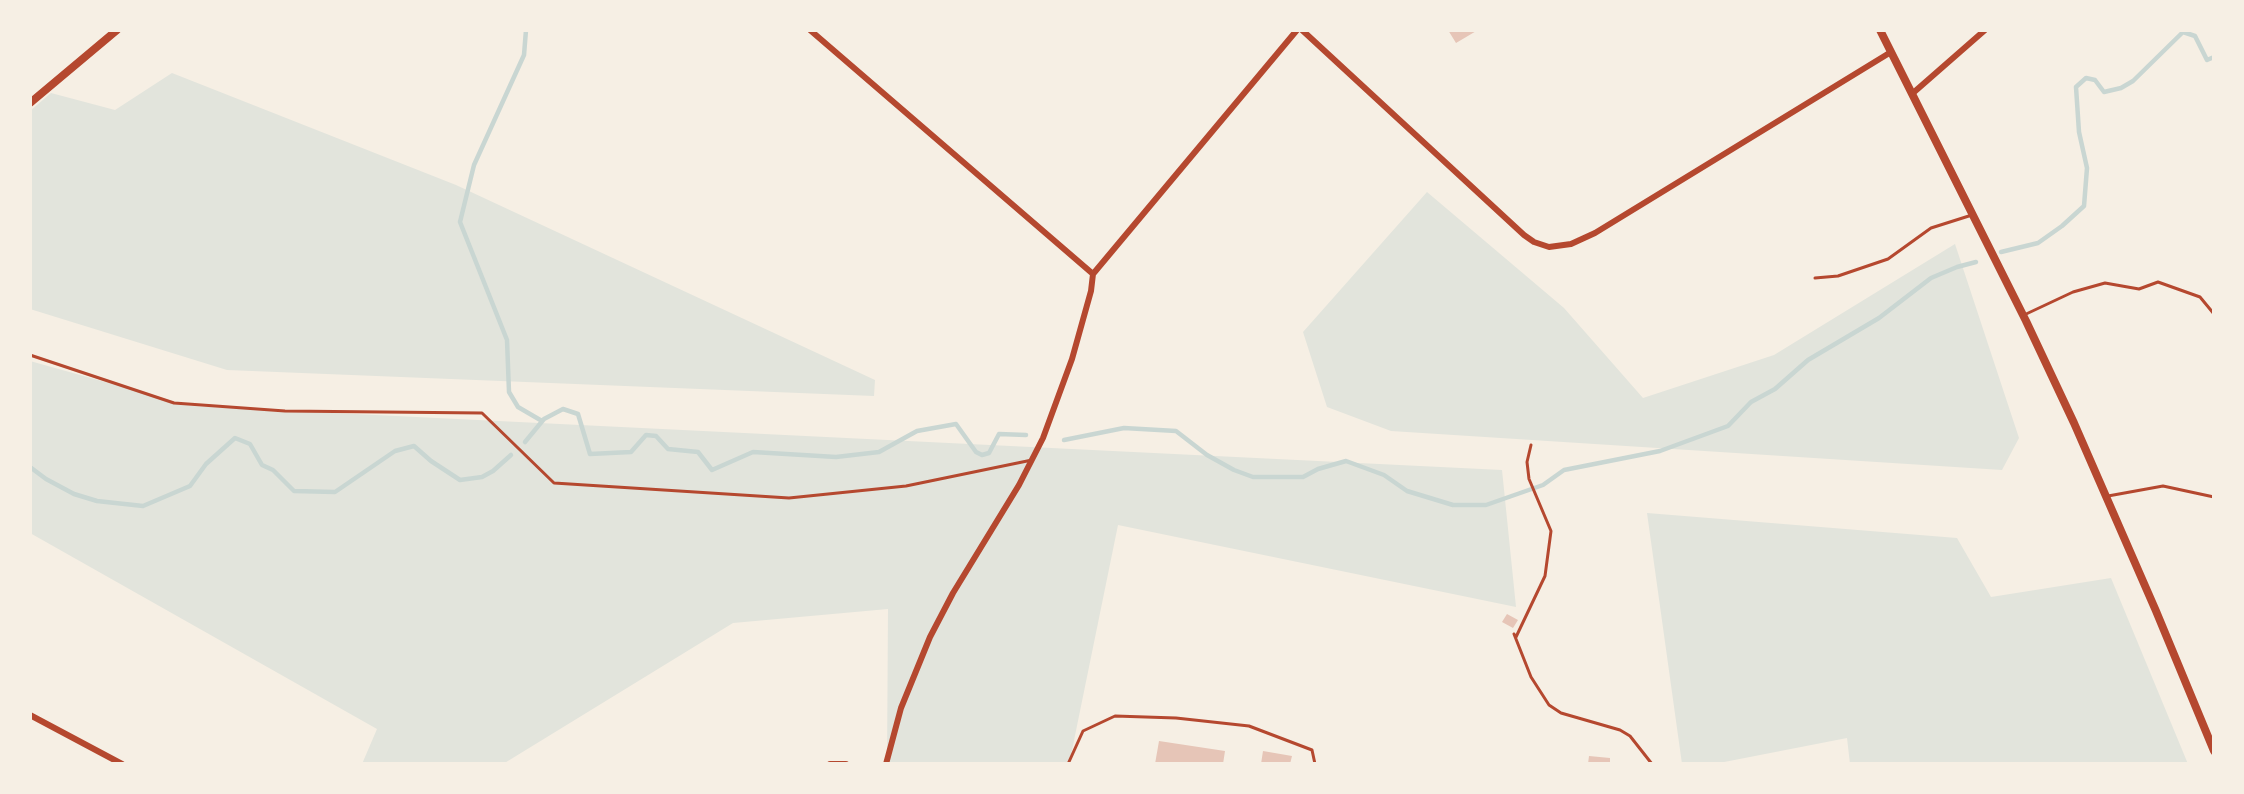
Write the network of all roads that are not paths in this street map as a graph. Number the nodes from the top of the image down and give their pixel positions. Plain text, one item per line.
1 (117, 30) edge
2 (810, 30) edge
3 (1297, 30) edge
4 (1302, 30) edge
5 (1880, 30) edge
6 (1984, 30) edge
7 (1892, 52) junction
8 (1913, 93) junction
9 (30, 103) edge
10 (1972, 215) junction
11 (1093, 274) junction
12 (1815, 278) dead end
13 (2214, 314) edge
14 (2023, 315) junction
15 (30, 356) edge
16 (1531, 445) dead end
17 (1032, 460) junction
18 (2106, 496) junction
19 (2214, 497) edge
20 (30, 715) edge
21 (2214, 751) edge
22 (122, 764) edge
23 (830, 764) edge
24 (846, 764) edge
25 (886, 764) edge
26 (1068, 764) edge
27 (1315, 764) edge
28 (1652, 764) edge

1 - 9 street
2 - 11 street
3 - 11 street
4 - 7 street
5 - 7 street
6 - 8 street
7 - 8 street
8 - 10 street
10 - 12 lane
10 - 14 street
11 - 17 street
13 - 14 lane
14 - 18 street
15 - 17 lane
16 - 28 lane
17 - 25 street
18 - 19 lane
18 - 21 street
20 - 22 street
23 - 24 street
26 - 27 lane

